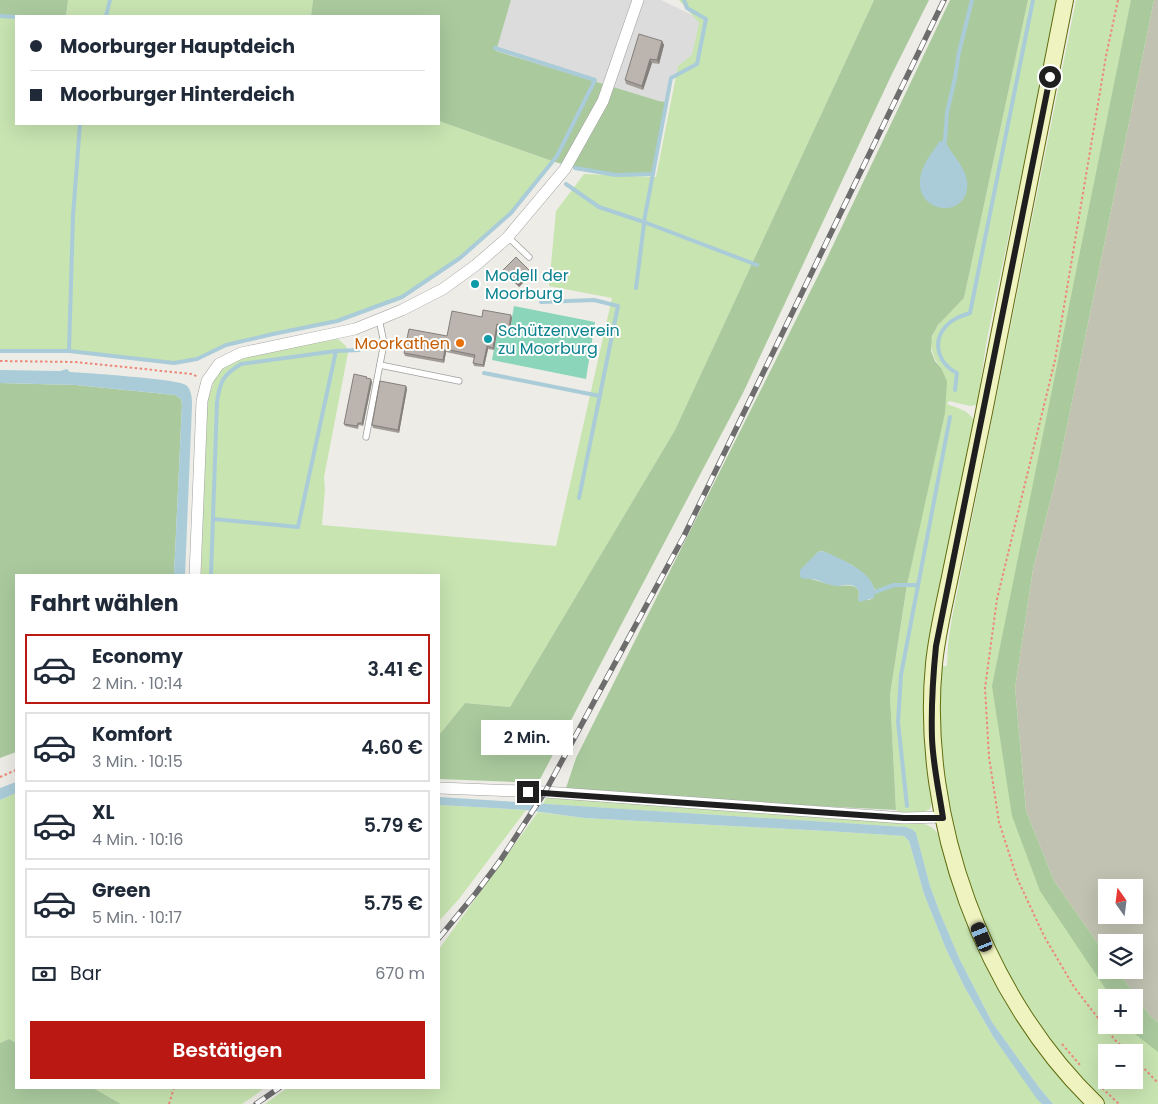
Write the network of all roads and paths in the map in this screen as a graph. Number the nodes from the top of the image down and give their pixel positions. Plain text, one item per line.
1 (638, 0) edge
2 (1065, 0) edge
3 (1118, 0) edge
4 (508, 237) junction
5 (529, 257) dead end
6 (379, 319) junction
7 (0, 361) edge
8 (380, 365) junction
9 (207, 381) junction
10 (459, 381) dead end
11 (366, 437) dead end
12 (195, 574) edge
13 (15, 770) edge
14 (0, 777) edge
15 (440, 788) edge
16 (943, 818) junction
17 (1061, 1042) dead end
18 (1119, 1044) edge
19 (1143, 1067) edge
20 (1084, 1068) dead end
21 (1158, 1083) edge
22 (174, 1089) edge
23 (1103, 1089) edge
24 (169, 1104) edge
25 (1096, 1104) edge
26 (1119, 1104) edge

1 - 4 street
2 - 16 main road
3 - 18 path
4 - 5 lane
4 - 6 street
6 - 8 lane
6 - 9 street
7 - 9 path
8 - 10 lane
8 - 11 lane
9 - 12 street
13 - 14 path
15 - 16 street
16 - 25 main road
17 - 20 path
19 - 21 path
22 - 24 path
23 - 26 path

